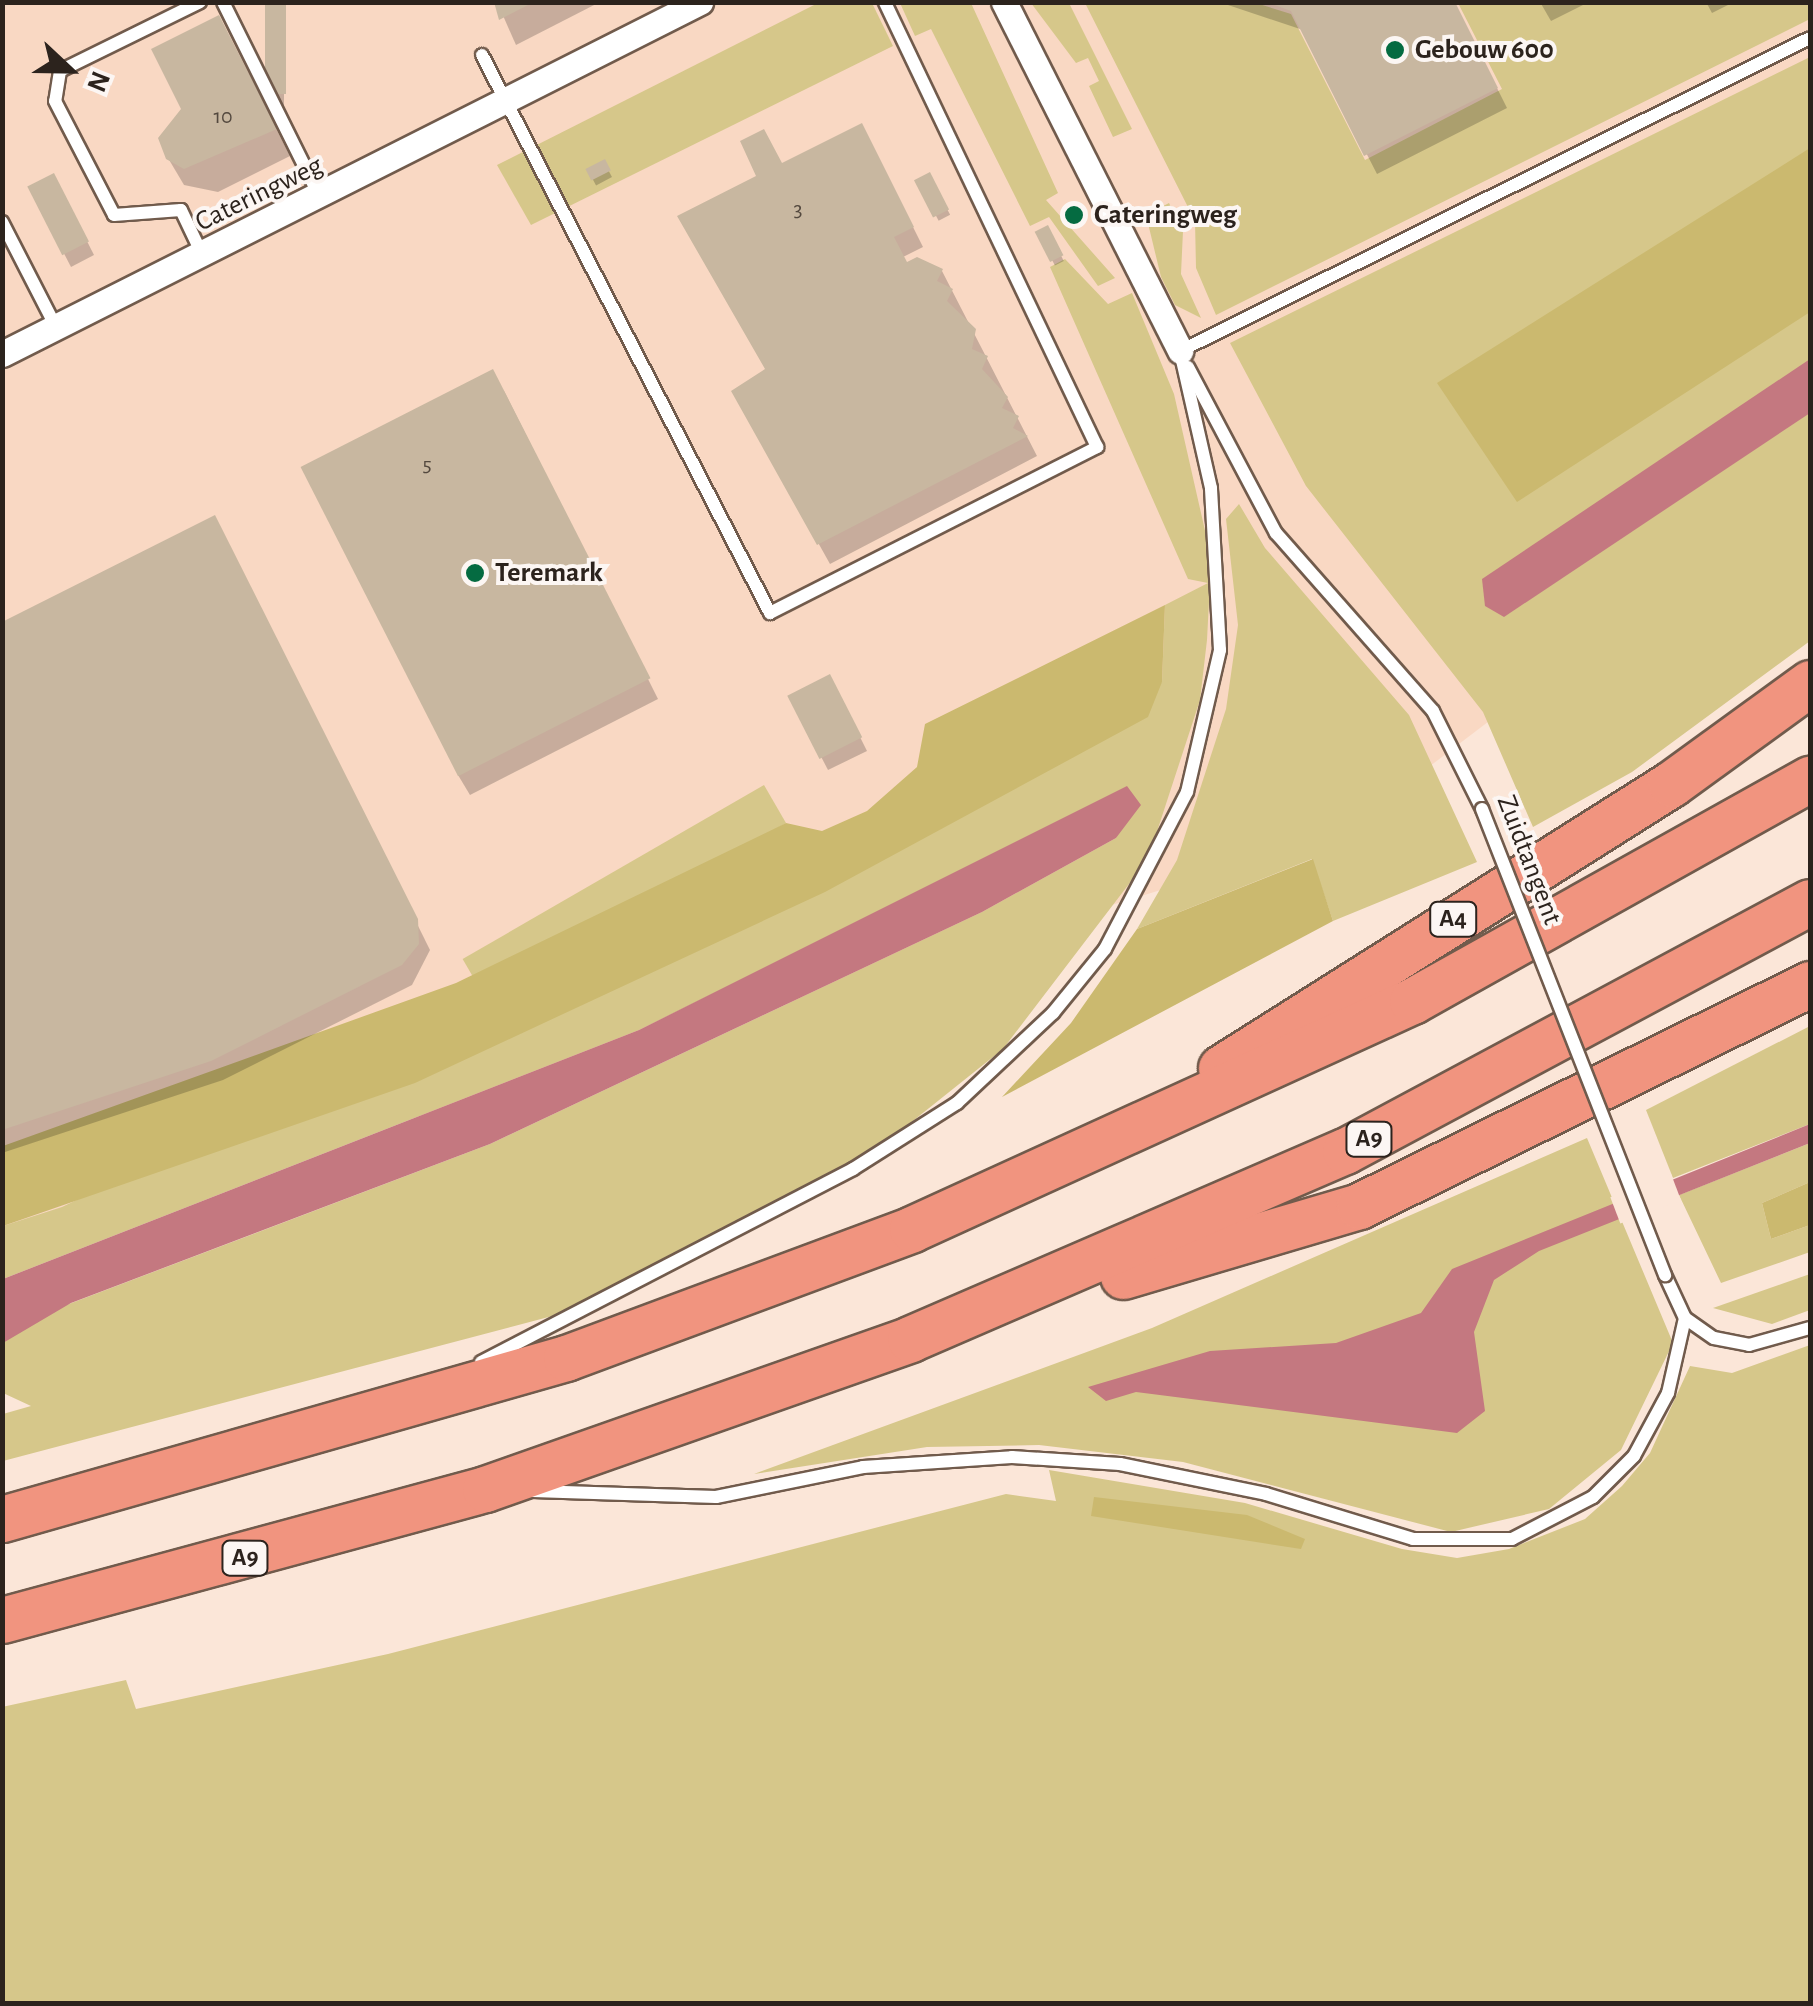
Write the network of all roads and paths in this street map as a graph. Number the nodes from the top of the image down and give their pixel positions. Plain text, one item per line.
1 (200, 2) edge
2 (223, 2) edge
3 (700, 2) edge
4 (886, 2) edge
5 (1004, 2) edge
6 (1810, 38) edge
7 (482, 55) dead end
8 (508, 104) junction
9 (320, 198) junction
10 (2, 222) edge
11 (202, 255) junction
12 (56, 327) junction
13 (1180, 351) junction
14 (2, 354) edge
15 (1810, 682) edge
16 (1810, 779) edge
17 (1810, 902) edge
18 (1810, 984) edge
19 (1093, 1150) junction
20 (1685, 1318) junction
21 (1810, 1328) edge
22 (910, 1339) junction
23 (371, 1420) junction
24 (485, 1489) junction
25 (2, 1519) edge
26 (2, 1620) edge

1 - 11 lane
2 - 9 lane
3 - 8 street, Cateringweg
4 - 8 lane
5 - 13 street
6 - 13 lane
7 - 8 lane
8 - 9 street, Cateringweg
9 - 11 street, Cateringweg
10 - 12 lane
11 - 12 street, Cateringweg
12 - 14 street, Cateringweg
13 - 20 lane, Zuidtangent, bridge
13 - 23 lane
15 - 19 highway, A4
16 - 19 highway
17 - 22 highway, A9
18 - 22 highway, A9
19 - 23 highway
20 - 21 lane
20 - 24 lane, A9
22 - 24 highway, A9
23 - 25 highway
24 - 26 highway, A9

